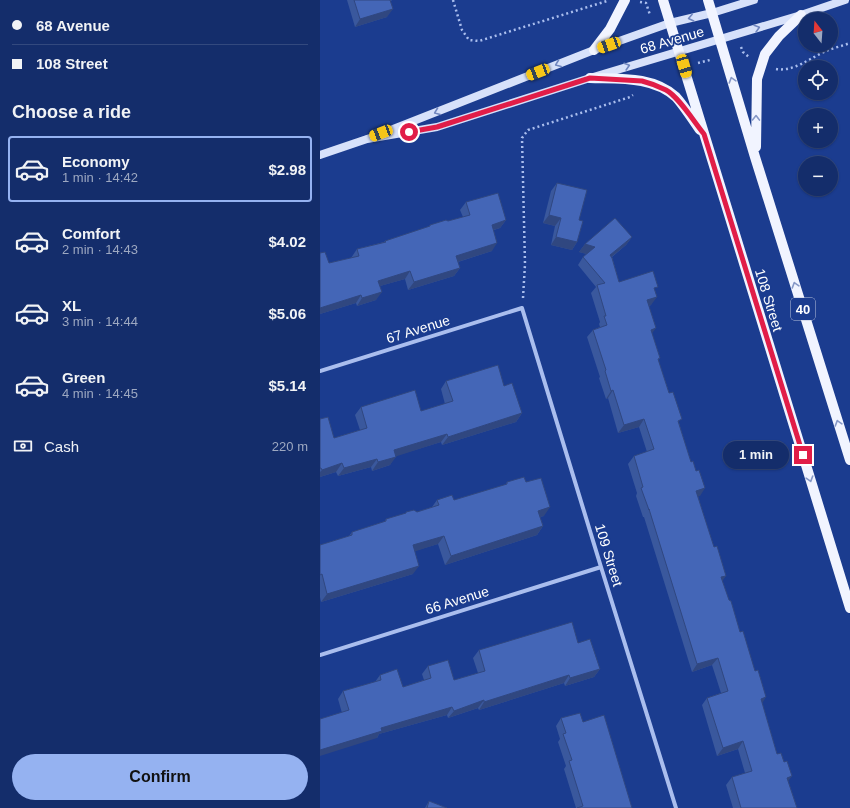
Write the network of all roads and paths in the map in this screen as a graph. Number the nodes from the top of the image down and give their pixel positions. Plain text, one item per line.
1 (453, 0) edge
2 (625, 0) edge
3 (663, 0) edge
4 (708, 0) edge
5 (754, 0) edge
6 (845, 0) edge
7 (607, 2) dead end
8 (809, 12) edge
9 (712, 13) junction
10 (798, 16) edge
11 (798, 17) edge
12 (670, 23) junction
13 (720, 39) junction
14 (850, 43) edge
15 (594, 50) junction
16 (679, 51) junction
17 (743, 52) dead end
18 (725, 56) junction
19 (684, 66) junction
20 (761, 66) junction
21 (590, 78) junction
22 (651, 83) junction
23 (704, 134) junction
24 (367, 139) junction
25 (320, 155) edge
26 (756, 157) junction
27 (522, 308) junction
28 (320, 371) edge
29 (850, 460) edge
30 (601, 567) junction
31 (850, 608) edge
32 (320, 655) edge
33 (676, 808) edge

1 - 7 path
2 - 15 main road
3 - 12 main road, 108 Street
4 - 9 main road, 40
5 - 9 main road, 68 Avenue
6 - 8 main road, 68 Avenue
9 -> 12 main road, 68 Avenue
9 - 13 main road, 40
13 -> 10 main road, 68 Avenue
11 - 20 main road
12 - 15 main road, 68 Avenue
12 - 16 main road, 108 Street
13 - 16 main road, 68 Avenue
13 - 18 main road, 40
14 - 20 path
15 -> 24 main road, 68 Avenue
16 - 19 main road, 108 Street
21 -> 16 main road, 68 Avenue
17 - 18 path
18 - 19 path
26 -> 18 main road, 40
19 - 23 main road, 108 Street
26 -> 20 main road
21 - 22 main road
21 - 24 main road, 68 Avenue
22 - 23 main road
22 - 27 path
23 -> 31 main road, 108 Street
24 - 25 main road, 68 Avenue
29 -> 26 main road, 40
27 - 28 street, 67 Avenue
27 - 30 street, 109 Street
30 - 32 street, 66 Avenue
30 - 33 street, 109 Street

